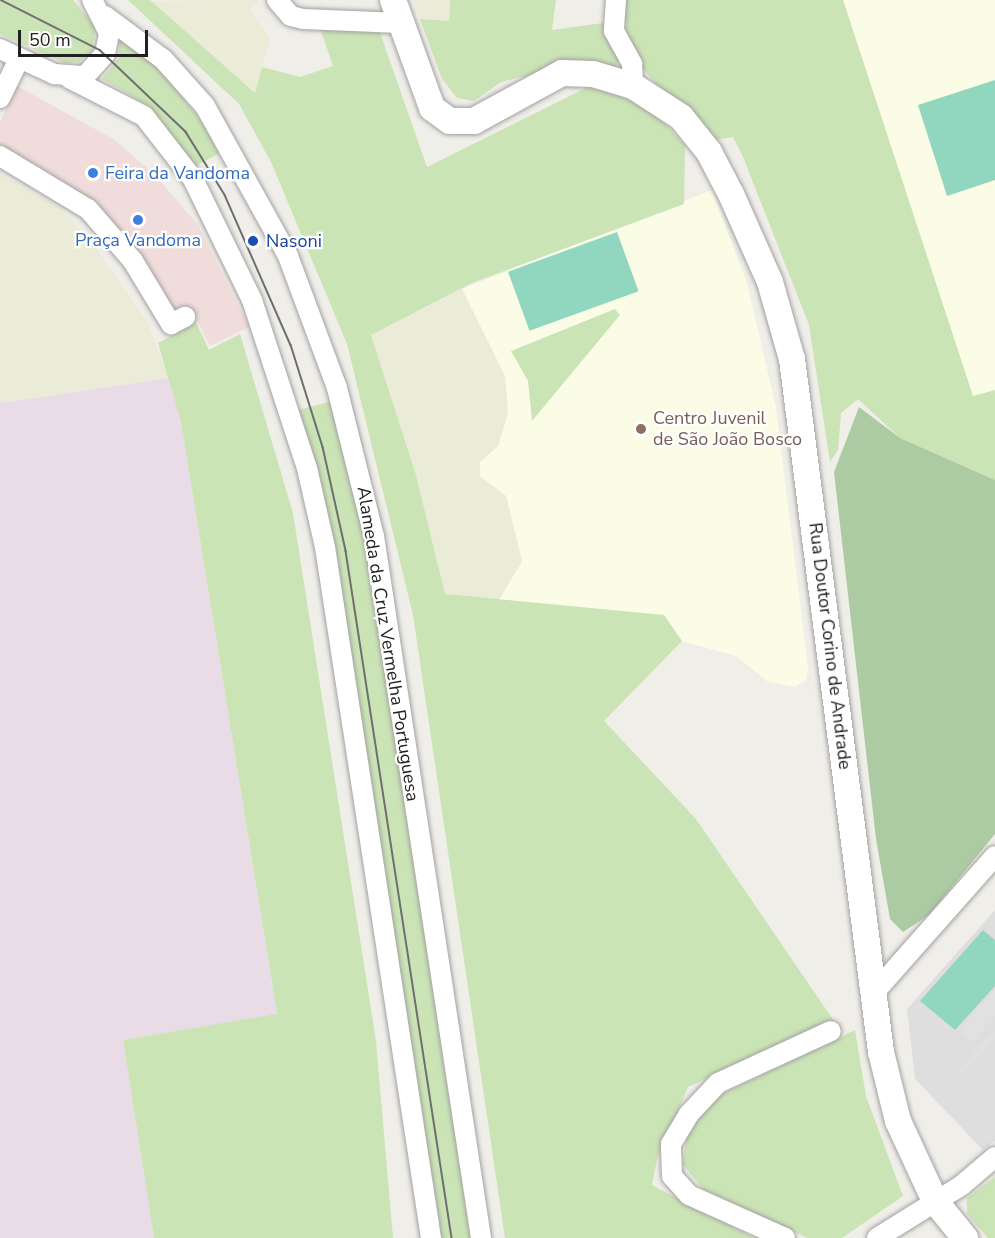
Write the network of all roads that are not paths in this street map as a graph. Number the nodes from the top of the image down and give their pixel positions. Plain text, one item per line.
1 (92, 0) edge
2 (277, 0) edge
3 (616, 0) edge
4 (397, 11) edge
5 (105, 16) junction
6 (0, 49) edge
7 (19, 59) junction
8 (69, 78) junction
9 (633, 86) junction
10 (0, 98) edge
11 (0, 156) edge
12 (185, 317) dead end
13 (995, 856) edge
14 (873, 994) junction
15 (831, 1030) dead end
16 (995, 1157) edge
17 (935, 1201) junction
18 (431, 1238) edge
19 (481, 1238) edge
20 (785, 1238) edge
21 (877, 1238) edge
22 (965, 1238) edge

1 - 5 street, Alameda da Cruz Vermelha Portuguesa
2 - 4 street
3 - 9 street
4 - 9 street, Rua Doutor Corino de Andrade
5 - 8 street
5 - 19 street, Alameda da Cruz Vermelha Portuguesa
6 - 7 street
7 - 8 street
7 - 10 street
8 - 18 street
9 - 14 street, Rua Doutor Corino de Andrade
11 - 12 street
13 - 14 street
14 - 17 street, Rua Doutor Corino de Andrade
15 - 20 street
16 - 17 street
17 - 21 street
17 - 22 street, Rua Doutor Corino de Andrade

